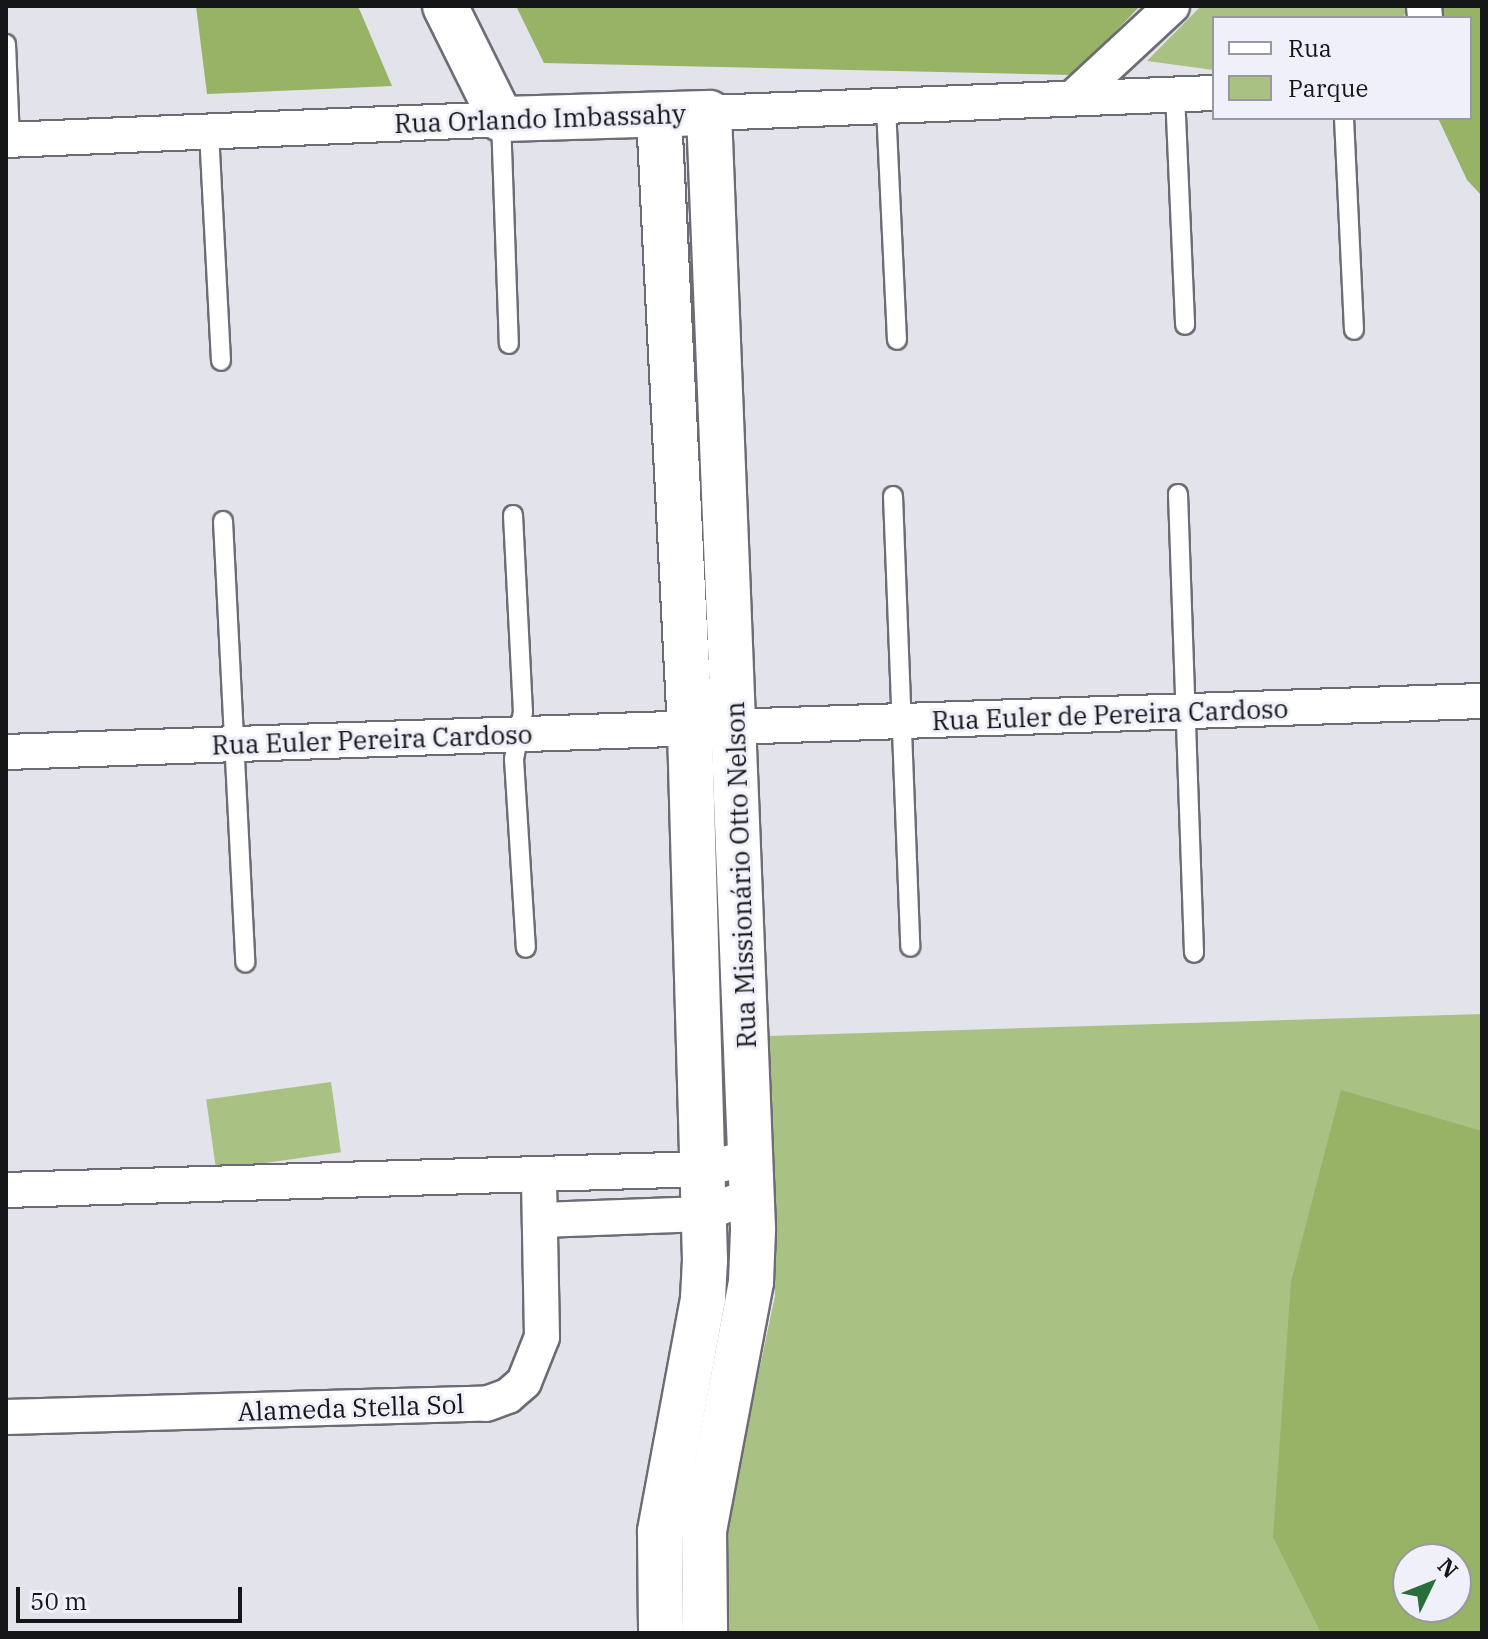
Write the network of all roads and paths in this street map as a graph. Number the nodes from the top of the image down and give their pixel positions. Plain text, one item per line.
1 (445, 6) edge
2 (1172, 6) edge
3 (6, 44) edge
4 (1175, 93) junction
5 (1212, 93) edge
6 (1074, 97) junction
7 (886, 107) junction
8 (709, 113) junction
9 (659, 115) junction
10 (501, 119) junction
11 (1344, 120) edge
12 (209, 132) junction
13 (8, 140) edge
14 (1185, 325) dead end
15 (1354, 330) dead end
16 (897, 340) dead end
17 (509, 344) dead end
18 (221, 361) dead end
19 (1178, 494) dead end
20 (893, 496) dead end
21 (513, 515) dead end
22 (223, 521) dead end
23 (1482, 701) edge
24 (1187, 713) junction
25 (900, 722) junction
26 (737, 729) junction
27 (690, 730) junction
28 (519, 735) junction
29 (233, 746) junction
30 (6, 752) edge
31 (910, 947) dead end
32 (526, 948) dead end
33 (1194, 953) dead end
34 (245, 962) dead end
35 (704, 1169) junction
36 (539, 1175) junction
37 (752, 1176) junction
38 (6, 1190) edge
39 (704, 1214) junction
40 (541, 1220) junction
41 (6, 1417) edge
42 (661, 1633) edge
43 (705, 1633) edge

1 - 10 street
2 - 6 street
3 - 13 lane
4 - 5 street, Rua Orlando Imbassahy
4 - 6 street, Rua Orlando Imbassahy
4 - 14 lane
6 - 7 street, Rua Orlando Imbassahy
7 - 8 street, Rua Orlando Imbassahy
7 - 16 lane
8 - 9 street, Rua Orlando Imbassahy
8 - 26 street, Rua Missionário Otto Nelson
9 - 10 street, Rua Orlando Imbassahy
9 - 27 street, Rua Missionário Otto Nelson
10 - 12 street, Rua Orlando Imbassahy
10 - 17 lane
11 - 15 lane
12 - 13 street, Rua Orlando Imbassahy
12 - 18 lane
19 - 24 lane
20 - 25 lane
21 - 28 lane
22 - 29 lane
23 - 24 street, Rua Euler de Pereira Cardoso
24 - 25 street, Rua Euler de Pereira Cardoso
24 - 33 lane
25 - 26 street, Rua Euler de Pereira Cardoso
25 - 31 lane
26 - 27 street, Rua Euler Pereira Cardoso
26 - 37 street, Rua Missionário Otto Nelson
27 - 28 street, Rua Euler Pereira Cardoso
27 - 35 street, Rua Missionário Otto Nelson
28 - 29 street, Rua Euler Pereira Cardoso
28 - 32 lane
29 - 30 street, Rua Euler Pereira Cardoso
29 - 34 lane
35 - 36 street
35 - 37 street
35 - 39 street, Rua Missionário Otto Nelson
36 - 38 street
36 - 40 street, Alameda Stella Sol
37 - 39 street
37 - 43 street, Rua Missionário Otto Nelson
39 - 40 street
39 - 42 street, Rua Missionário Otto Nelson
40 - 41 street, Alameda Stella Sol

